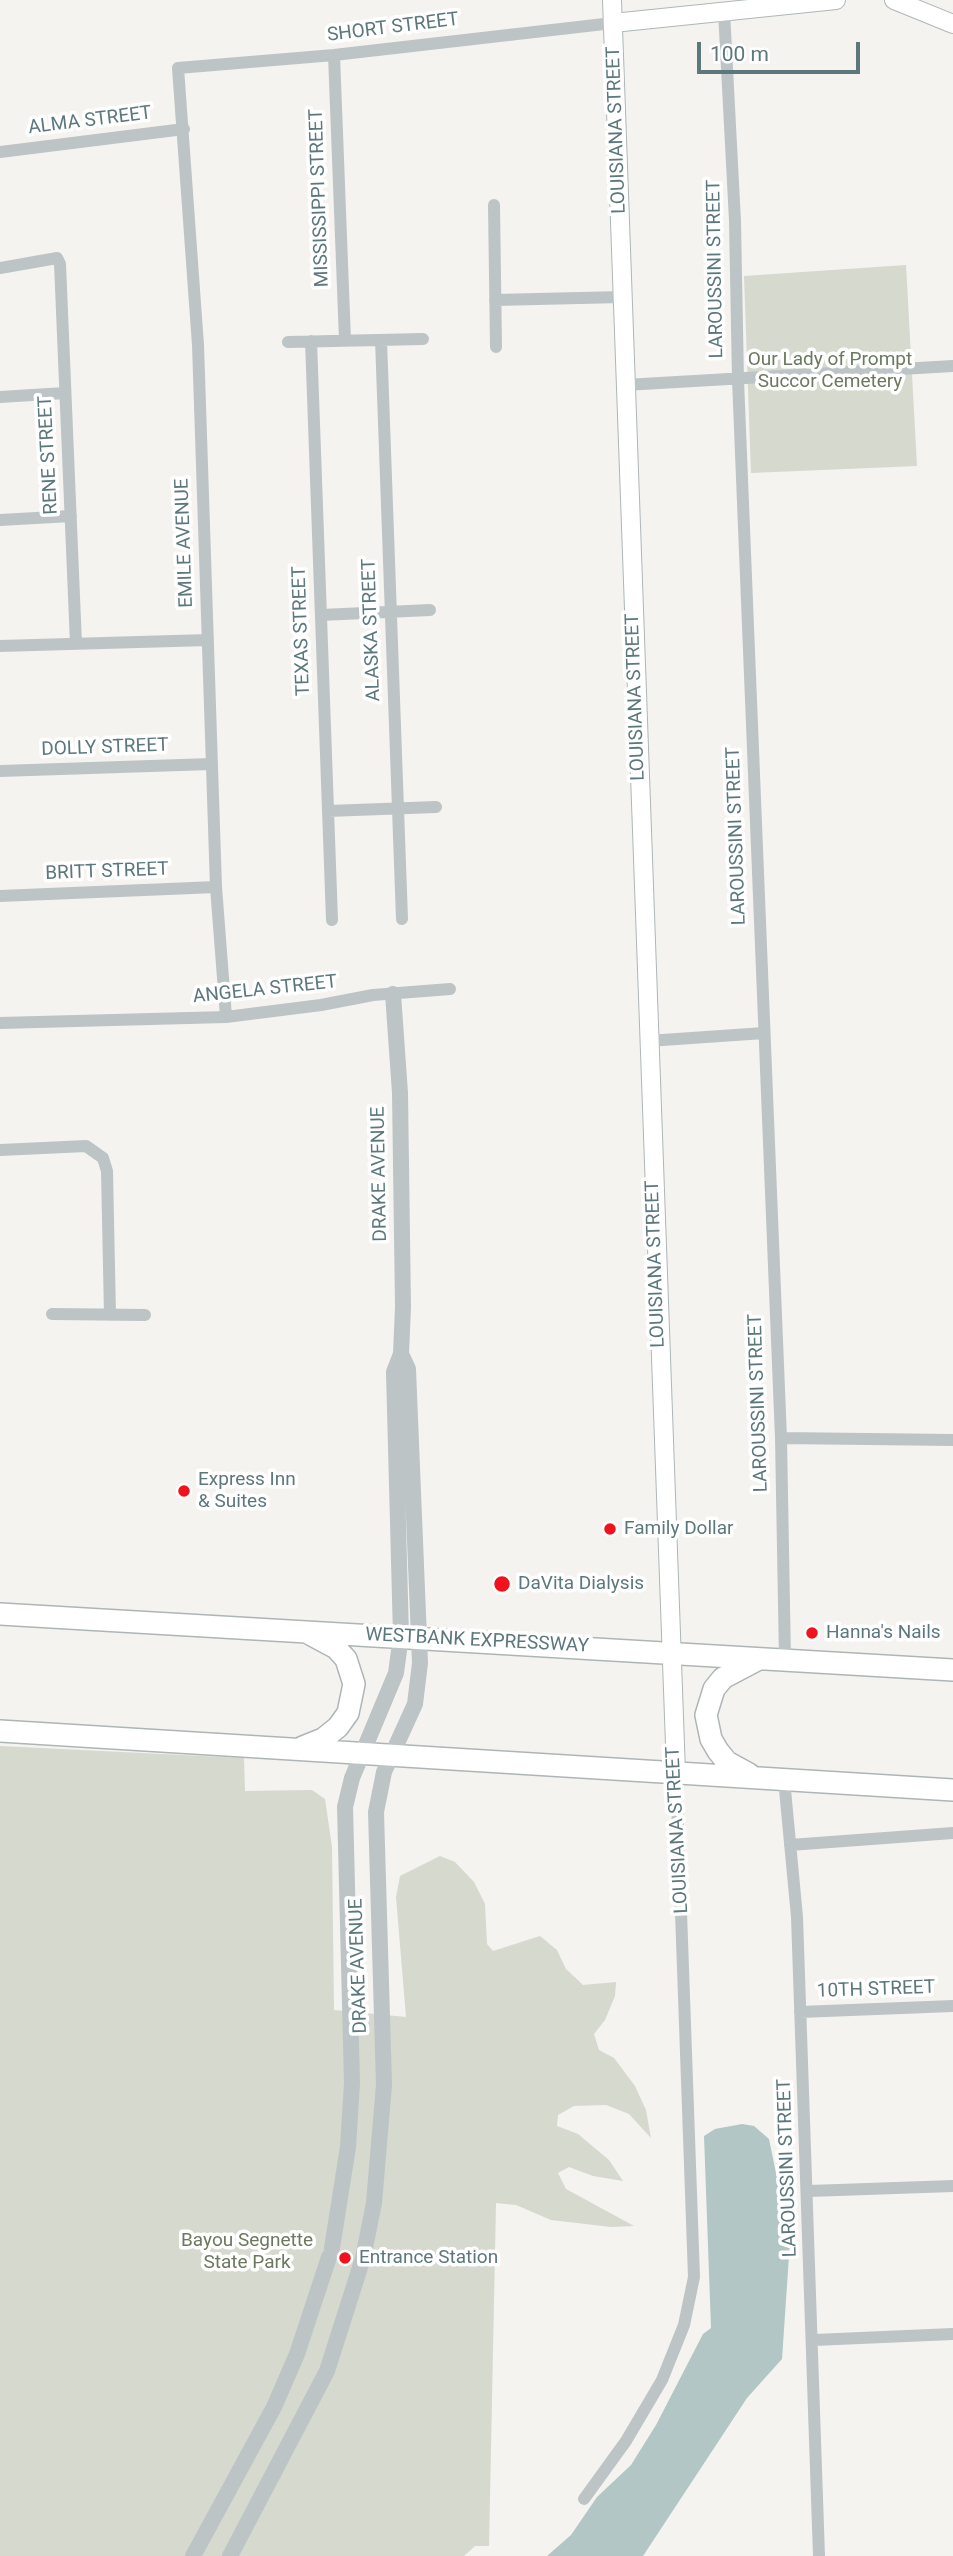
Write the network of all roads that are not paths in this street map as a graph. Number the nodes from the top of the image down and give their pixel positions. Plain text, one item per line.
1 (612, 0) edge
2 (836, 0) edge
3 (894, 0) edge
4 (803, 2) edge
5 (724, 11) junction
6 (613, 23) junction
7 (953, 24) edge
8 (334, 55) junction
9 (178, 68) joint
10 (184, 128) junction
11 (0, 152) edge
12 (494, 205) dead end
13 (0, 268) edge
14 (622, 297) junction
15 (495, 300) junction
16 (423, 338) dead end
17 (345, 340) junction
18 (380, 340) junction
19 (310, 341) junction
20 (288, 342) dead end
21 (496, 347) dead end
22 (953, 366) edge
23 (738, 380) junction
24 (625, 385) junction
25 (65, 393) junction
26 (0, 397) edge
27 (71, 516) junction
28 (0, 520) edge
29 (430, 611) dead end
30 (391, 612) junction
31 (321, 615) junction
32 (208, 640) junction
33 (76, 644) junction
34 (0, 646) edge
35 (211, 764) junction
36 (0, 771) edge
37 (436, 807) dead end
38 (398, 808) junction
39 (328, 811) junction
40 (216, 887) junction
41 (0, 896) edge
42 (402, 919) dead end
43 (332, 920) dead end
44 (450, 989) dead end
45 (393, 994) junction
46 (226, 1017) junction
47 (0, 1023) edge
48 (764, 1033) junction
49 (648, 1041) junction
50 (0, 1150) edge
51 (52, 1314) dead end
52 (110, 1315) junction
53 (145, 1315) dead end
54 (781, 1438) junction
55 (953, 1440) edge
56 (0, 1614) edge
57 (303, 1630) junction
58 (410, 1637) junction
59 (670, 1652) junction
60 (761, 1658) junction
61 (785, 1660) junction
62 (953, 1670) edge
63 (0, 1731) edge
64 (298, 1749) junction
65 (362, 1753) junction
66 (393, 1755) junction
67 (676, 1772) junction
68 (755, 1778) junction
69 (784, 1779) junction
70 (953, 1790) edge
71 (953, 1833) edge
72 (790, 1845) junction
73 (953, 2006) edge
74 (800, 2012) junction
75 (953, 2186) edge
76 (808, 2191) junction
77 (953, 2334) edge
78 (814, 2340) junction
79 (584, 2499) dead end
80 (193, 2556) edge
81 (230, 2556) edge
82 (819, 2556) edge

1 - 6 main road, LOUISIANA STREET
2 - 4 main road
3 - 7 main road
4 - 5 main road
5 - 6 main road
5 - 23 street, LAROUSSINI STREET
6 - 8 street, SHORT STREET
6 - 14 main road, LOUISIANA STREET
8 - 9 street, SHORT STREET
8 - 17 street, MISSISSIPPI STREET
9 - 10 street, EMILE AVENUE
10 - 11 street, ALMA STREET
10 - 32 street, EMILE AVENUE
12 - 15 street
13 - 25 street, RENE STREET
14 - 15 street
14 - 24 main road, LOUISIANA STREET
15 - 21 street
16 - 18 street
17 - 18 street
17 - 19 street
18 - 30 street, ALASKA STREET
19 - 20 street
19 - 31 street, TEXAS STREET
22 - 23 street
23 - 24 street
23 - 48 street, LAROUSSINI STREET
24 - 49 main road, LOUISIANA STREET
25 - 26 street
25 - 27 street, RENE STREET
27 - 28 street
27 - 33 street, RENE STREET
29 - 30 street
30 - 31 street
30 - 38 street, ALASKA STREET
31 - 39 street, TEXAS STREET
32 - 33 street
32 - 35 street, EMILE AVENUE
33 - 34 street
35 - 36 street, DOLLY STREET
35 - 40 street, EMILE AVENUE
37 - 38 street
38 - 39 street
38 - 42 street, ALASKA STREET
39 - 43 street, TEXAS STREET
40 - 41 street, BRITT STREET
40 - 46 street, EMILE AVENUE
44 - 45 street, ANGELA STREET
45 - 46 street, ANGELA STREET
45 - 58 street, DRAKE AVENUE
46 - 47 street, ANGELA STREET
48 - 49 street
48 - 54 street, LAROUSSINI STREET
49 - 59 main road, LOUISIANA STREET
50 - 52 street
51 - 52 street
52 - 53 street
54 - 55 street
54 - 61 street, LAROUSSINI STREET
56 - 57 highway, WESTBANK EXPRESSWAY
57 - 58 highway, WESTBANK EXPRESSWAY
57 - 64 highway
58 - 59 highway, WESTBANK EXPRESSWAY
58 - 65 street, DRAKE AVENUE
58 - 66 street, DRAKE AVENUE
59 - 60 highway, WESTBANK EXPRESSWAY
59 - 67 main road, LOUISIANA STREET
60 - 61 highway, WESTBANK EXPRESSWAY
60 - 68 highway
61 - 62 highway, WESTBANK EXPRESSWAY
63 - 64 highway
64 - 65 highway
65 - 66 highway
65 - 80 street, DRAKE AVENUE
66 - 67 highway
66 - 81 street, DRAKE AVENUE
67 - 68 highway
67 - 79 street, LOUISIANA STREET
68 - 69 highway
69 - 70 highway
69 - 72 street, LAROUSSINI STREET
71 - 72 street
72 - 74 street, LAROUSSINI STREET
73 - 74 street, 10TH STREET
74 - 76 street, LAROUSSINI STREET
75 - 76 street
76 - 78 street, LAROUSSINI STREET
77 - 78 street
78 - 82 street, LAROUSSINI STREET

